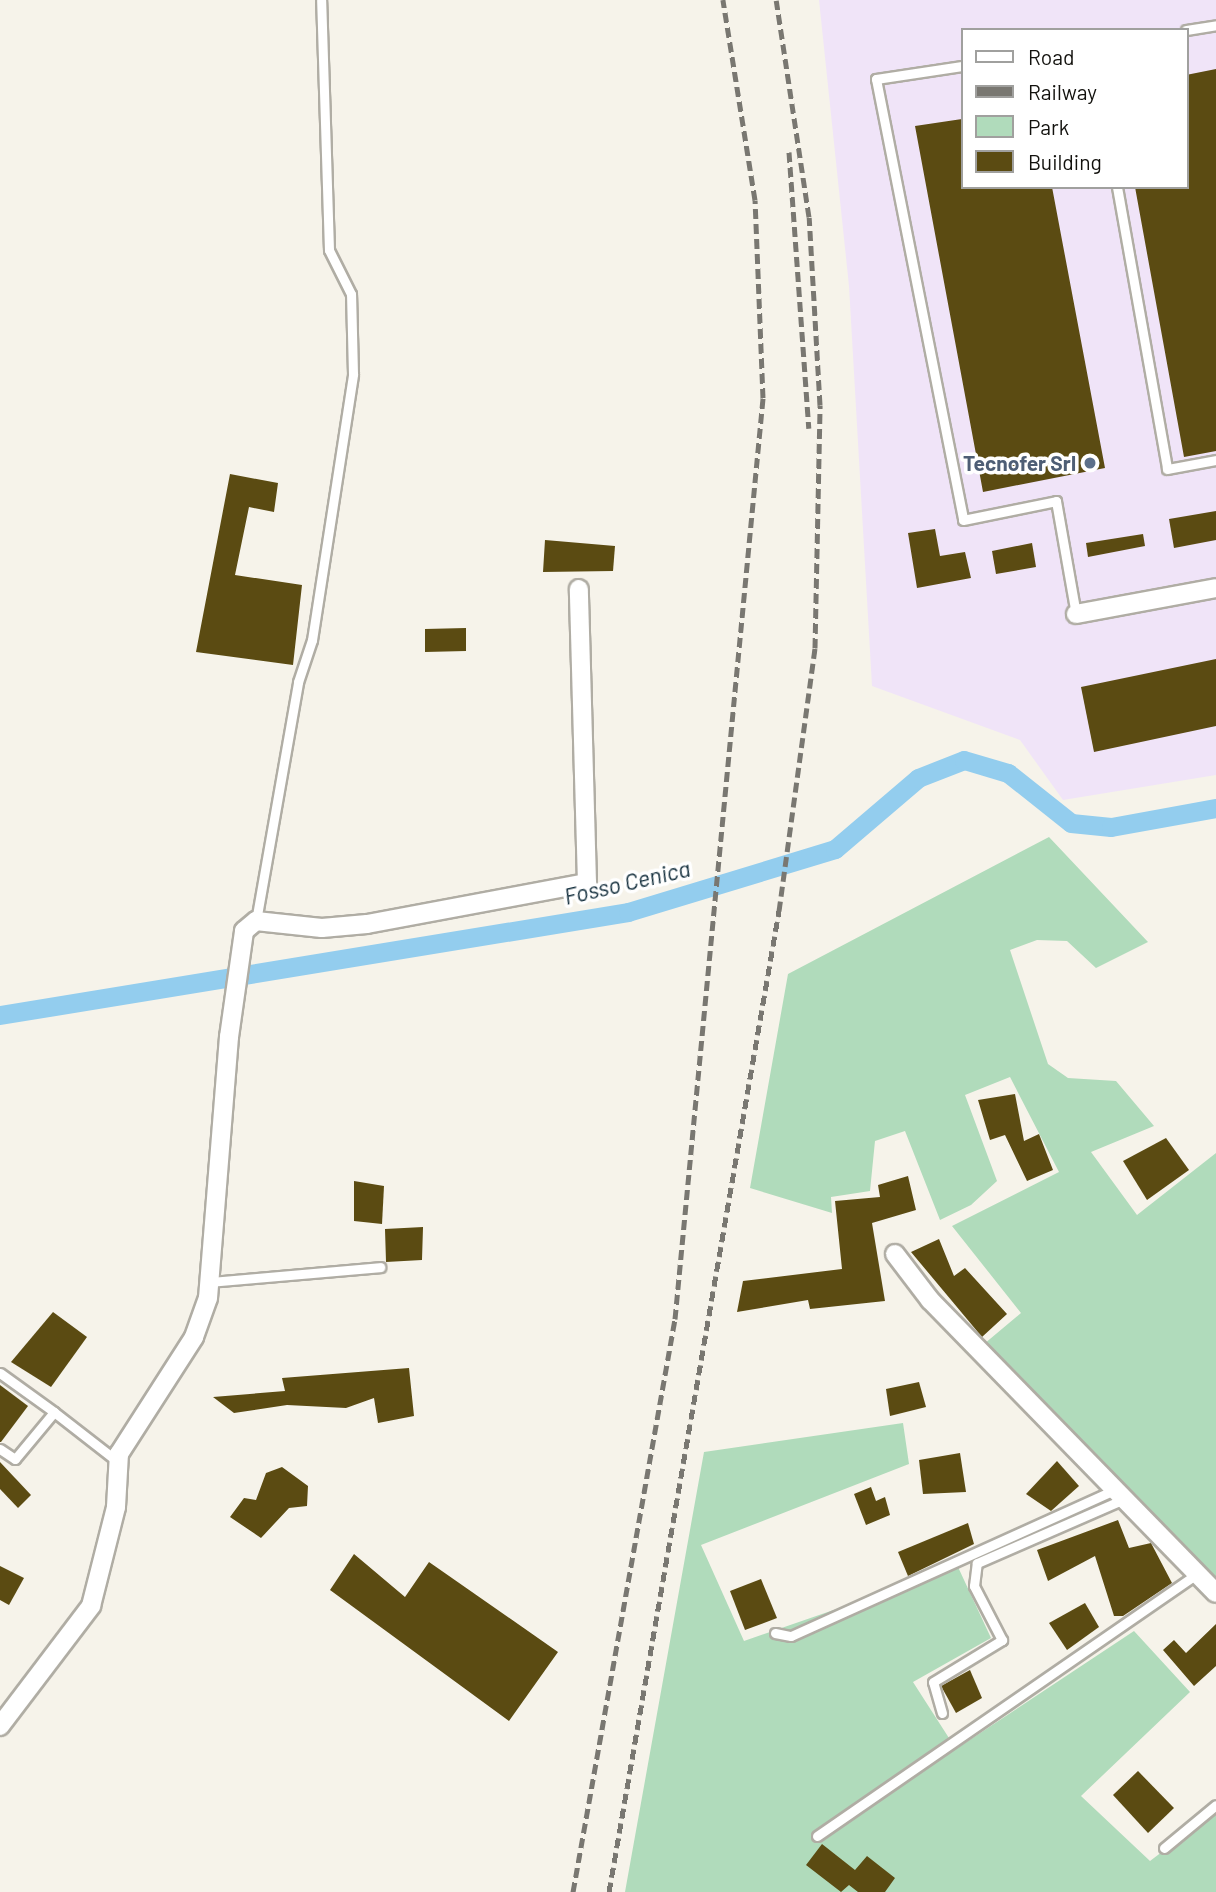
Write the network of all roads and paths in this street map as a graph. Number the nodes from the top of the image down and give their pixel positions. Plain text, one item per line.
1 (321, 0) edge
2 (1216, 25) edge
3 (1188, 30) edge
4 (960, 65) edge
5 (1117, 189) edge
6 (1216, 460) edge
7 (1216, 588) edge
8 (579, 589) dead end
9 (1076, 614) joint
10 (256, 921) junction
11 (895, 1254) dead end
12 (380, 1267) dead end
13 (210, 1282) junction
14 (0, 1373) edge
15 (54, 1412) junction
16 (0, 1448) edge
17 (120, 1463) junction
18 (1119, 1494) junction
19 (1197, 1574) junction
20 (1216, 1593) edge
21 (775, 1633) dead end
22 (942, 1713) dead end
23 (0, 1726) edge
24 (1216, 1805) edge
25 (817, 1836) dead end
26 (1164, 1848) dead end

1 - 10 lane
2 - 3 lane
4 - 9 lane
5 - 6 lane
7 - 9 street
8 - 10 street
10 - 13 street
11 - 18 street
12 - 13 lane
13 - 17 street
14 - 15 lane
15 - 16 lane
15 - 17 lane
17 - 23 street
18 - 19 street
18 - 21 lane
18 - 22 lane
19 - 20 street
19 - 25 lane
24 - 26 lane

